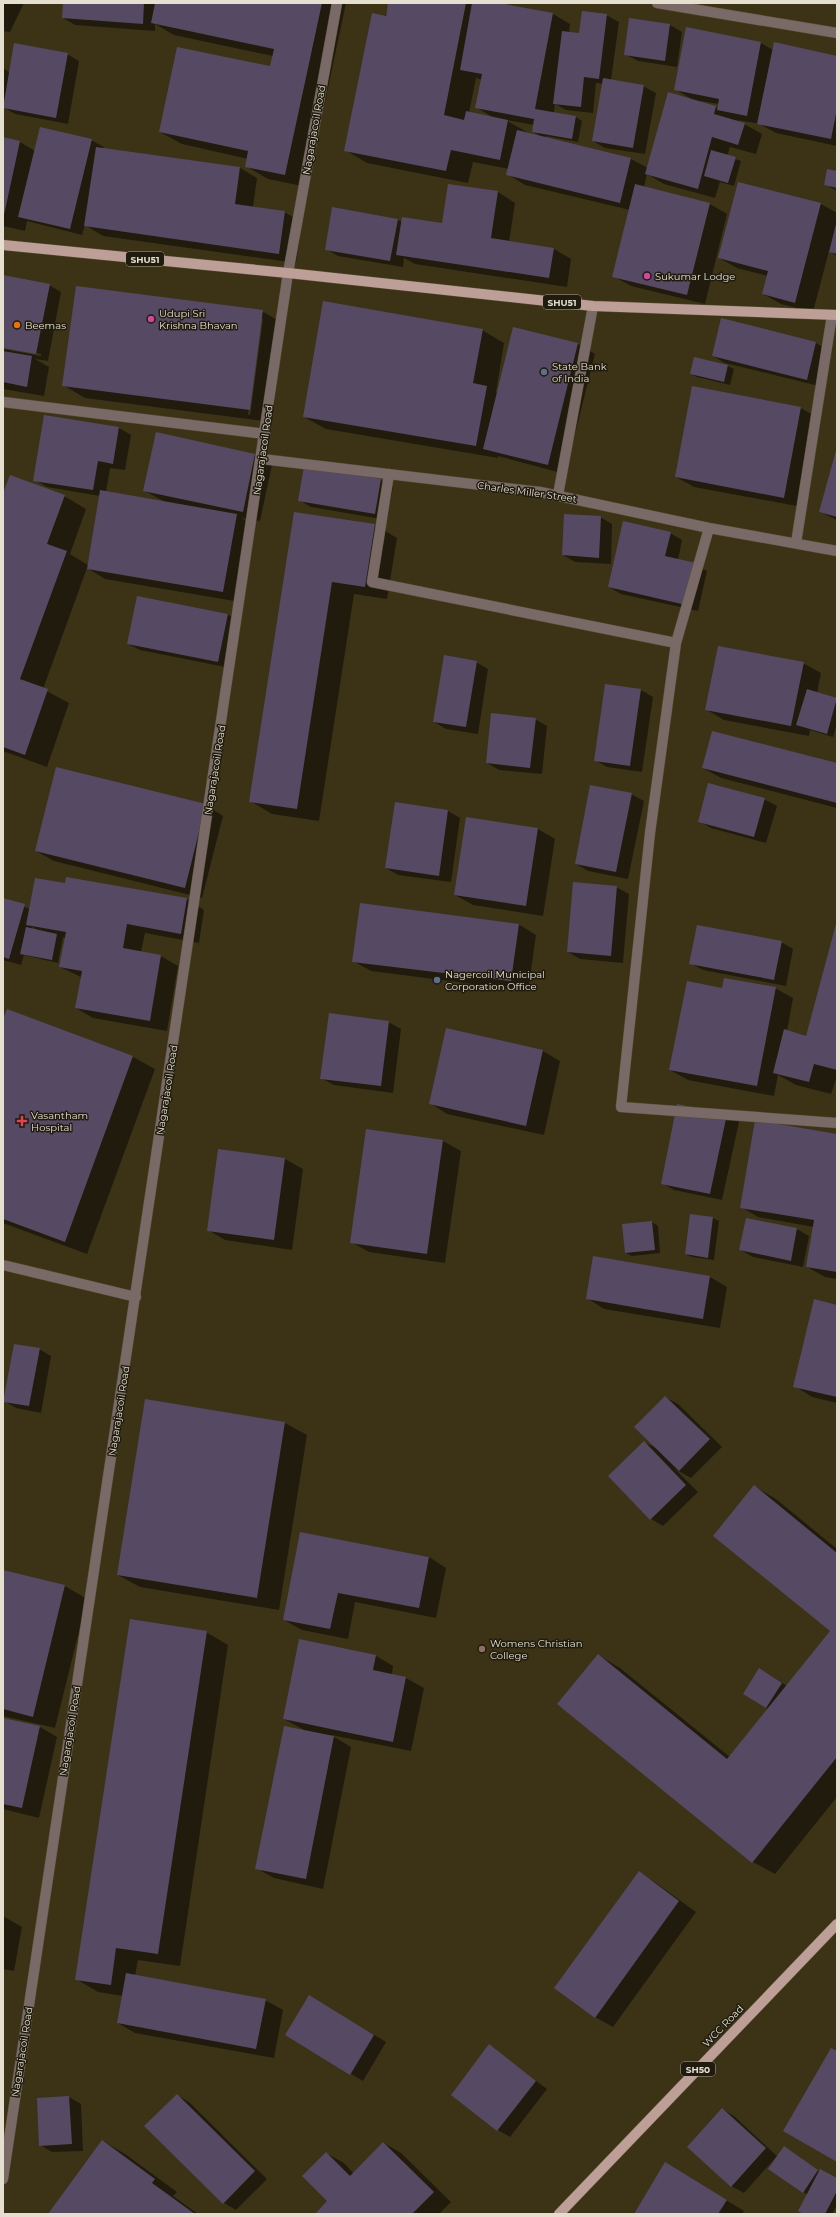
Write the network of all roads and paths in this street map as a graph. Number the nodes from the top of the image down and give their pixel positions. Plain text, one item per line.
1 (337, 3) edge
2 (657, 3) edge
3 (837, 33) edge
4 (3, 245) edge
5 (288, 273) junction
6 (593, 306) junction
7 (835, 315) edge
8 (3, 402) edge
9 (265, 434) junction
10 (262, 459) junction
11 (389, 474) junction
12 (558, 495) junction
13 (709, 528) junction
14 (796, 543) junction
15 (837, 551) edge
16 (676, 643) junction
17 (837, 1123) edge
18 (3, 1265) edge
19 (136, 1297) junction
20 (837, 1924) edge
21 (3, 2179) edge
22 (559, 2214) edge

1 - 5 street, Nagarajacoil Road
2 - 3 street
4 - 5 main road, SHU51
5 - 6 main road, SHU51
5 - 9 street, Nagarajacoil Road
6 - 7 main road, SHU51
6 - 12 street
7 - 14 street
8 - 9 street
9 - 10 street, Nagarajacoil Road
10 - 11 street, Charles Miller Street
10 - 19 street, Nagarajacoil Road
11 - 12 street, Charles Miller Street
11 - 16 street
12 - 13 street, Charles Miller Street
13 - 14 street, Charles Miller Street
13 - 16 street
14 - 15 street, Charles Miller Street
16 - 17 street
18 - 19 street
19 - 21 street, Nagarajacoil Road
20 - 22 main road, WCC Road / SH50

